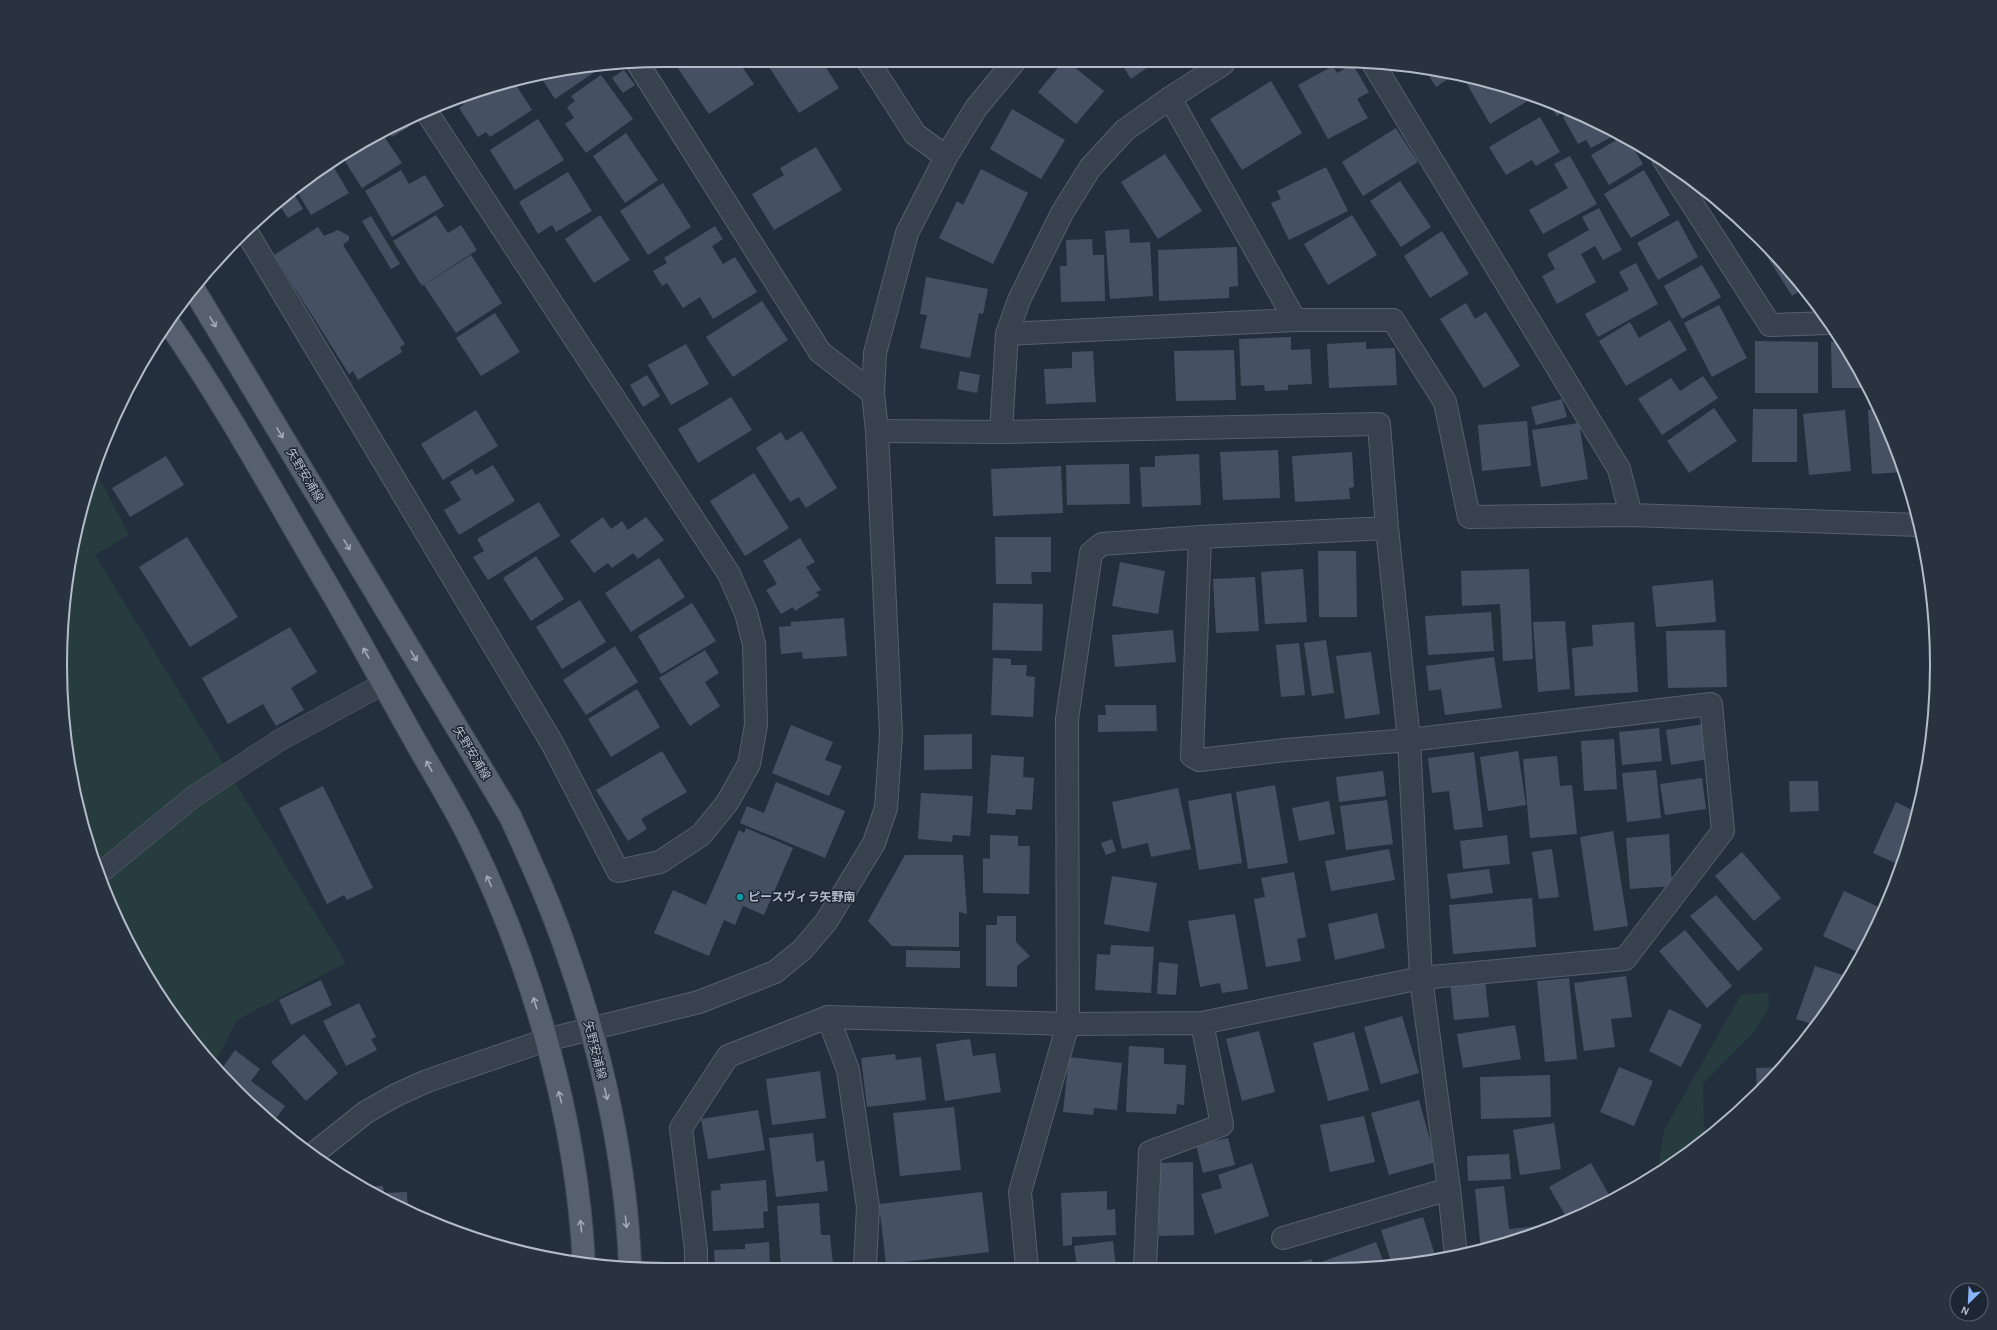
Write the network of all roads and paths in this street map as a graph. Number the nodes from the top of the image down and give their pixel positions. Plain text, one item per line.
1 (872, 67) edge
2 (1010, 67) edge
3 (1218, 67) edge
4 (641, 68) edge
5 (1376, 69) edge
6 (1170, 98) junction
7 (429, 116) edge
8 (946, 157) junction
9 (1674, 175) edge
10 (249, 236) edge
11 (197, 294) edge
12 (1295, 320) junction
13 (1822, 323) edge
14 (172, 328) edge
15 (1007, 334) junction
16 (873, 393) junction
17 (877, 431) junction
18 (1001, 432) junction
19 (1631, 515) junction
20 (1914, 525) edge
21 (1387, 528) junction
22 (1200, 537) junction
23 (383, 684) junction
24 (1409, 740) junction
25 (104, 869) edge
26 (1421, 978) junction
27 (828, 1017) junction
28 (1068, 1024) junction
29 (1202, 1024) junction
30 (591, 1029) junction
31 (546, 1040) junction
32 (317, 1151) edge
33 (1449, 1189) junction
34 (1283, 1238) dead end
35 (1456, 1250) edge
36 (583, 1257) edge
37 (630, 1262) edge
38 (696, 1263) edge
39 (865, 1263) edge
40 (1027, 1263) edge
41 (1145, 1263) edge

1 - 8 street
2 - 8 street
3 - 6 street
4 - 16 street
5 - 19 street
6 - 12 street
6 - 15 street
7 - 10 street
8 - 16 street
9 - 13 street
11 -> 30 main road, 矢野安浦線
12 - 15 street
12 - 19 street
23 -> 14 main road
15 - 18 street
16 - 17 street
17 - 18 street
17 - 30 street
18 - 21 street
19 - 20 street
21 - 22 street
21 - 24 street
22 - 24 street
22 - 28 street
23 - 25 lane
31 -> 23 main road
24 - 26 street
24 - 26 street
26 - 29 street
26 - 33 street
27 - 28 street
27 - 38 street
27 - 39 street
28 - 29 street
28 - 40 street
29 - 41 street
30 - 31 street
30 -> 37 main road, 矢野安浦線
31 - 32 street
36 -> 31 main road
33 - 34 street
33 - 35 street

